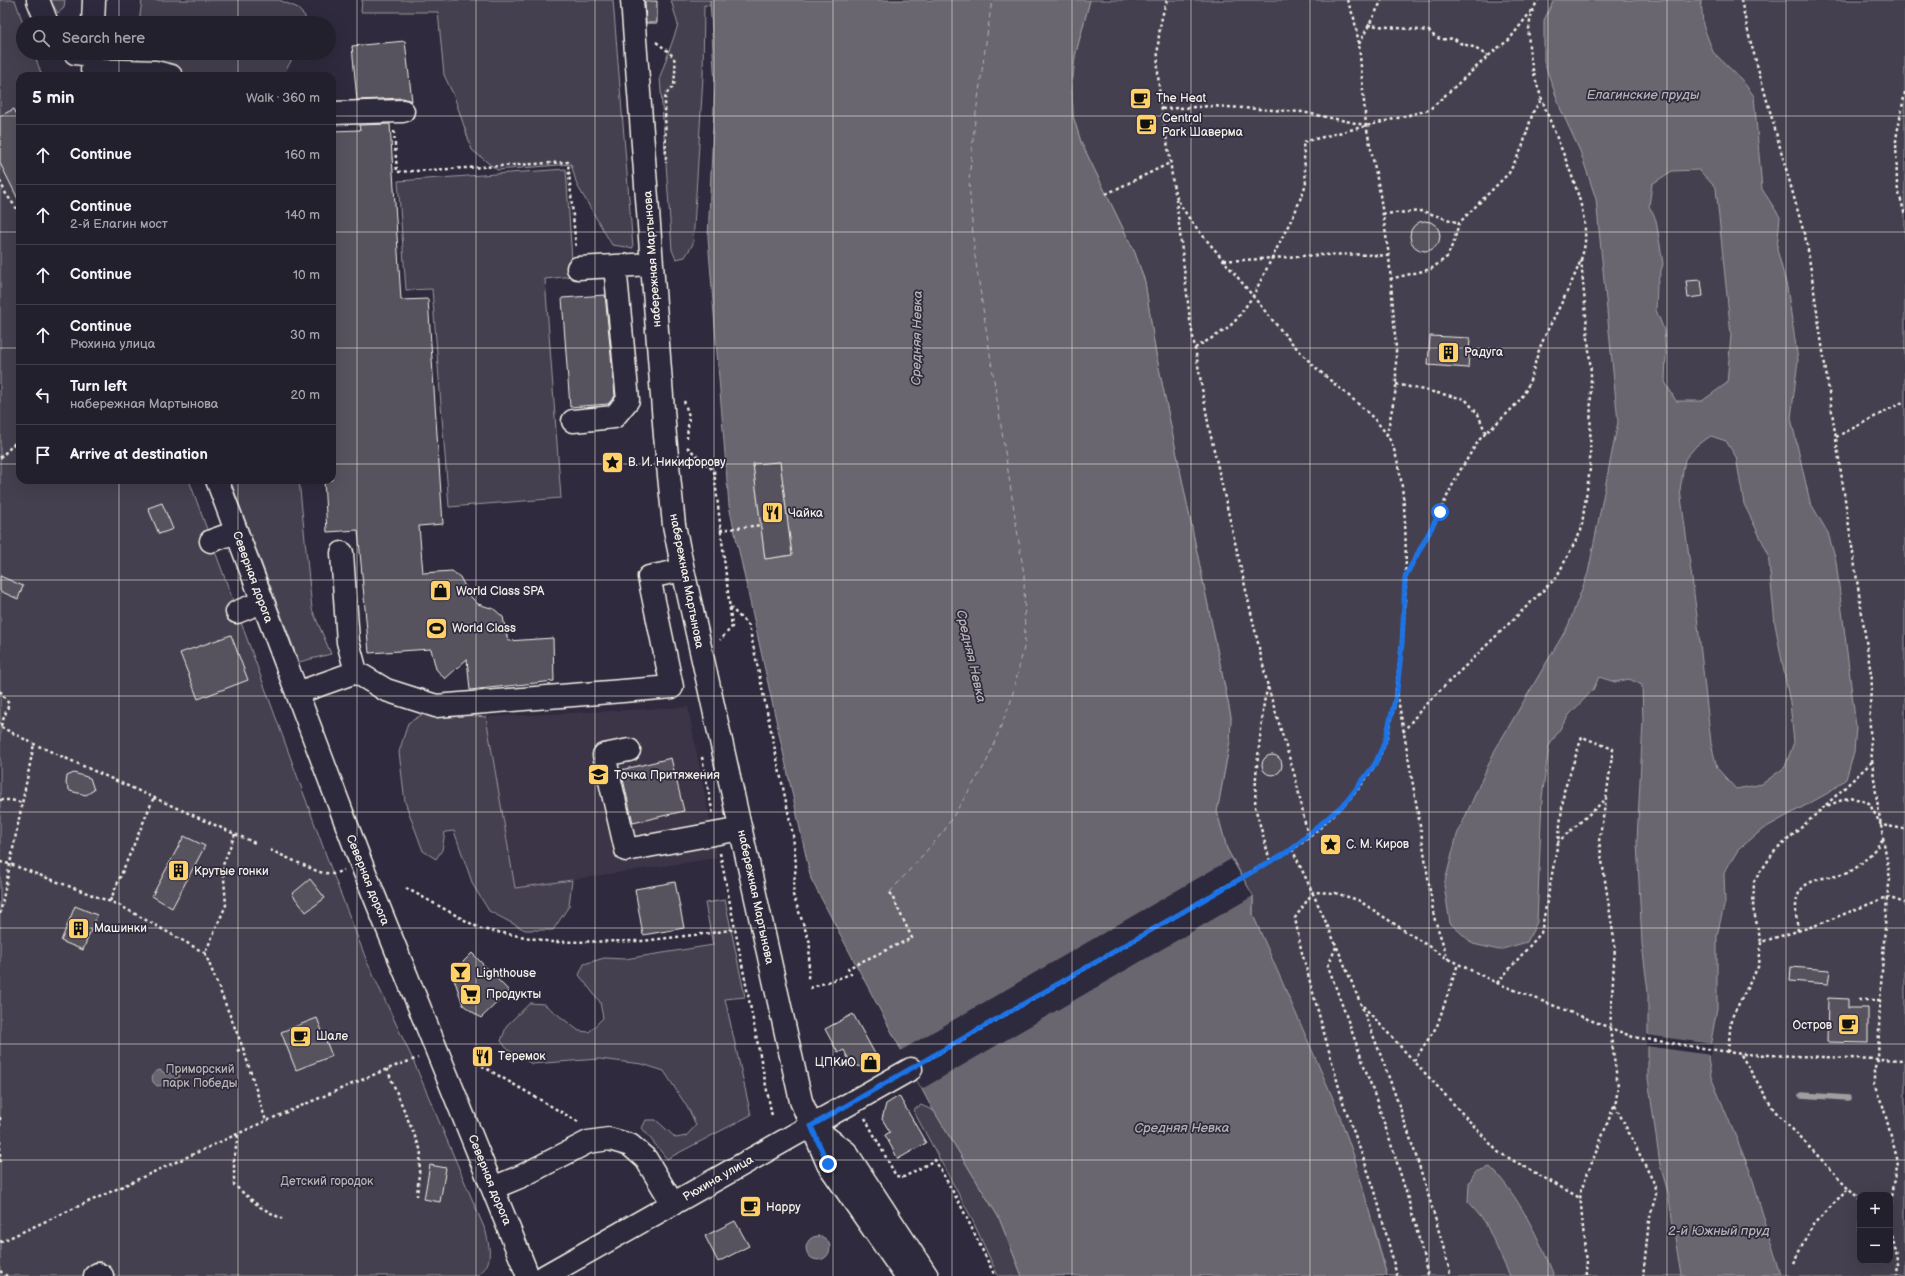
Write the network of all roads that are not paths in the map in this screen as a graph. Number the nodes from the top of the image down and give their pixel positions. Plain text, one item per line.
1 (38, 0) edge
2 (94, 0) edge
3 (632, 0) edge
4 (44, 16) edge
5 (93, 16) edge
6 (89, 61) edge
7 (155, 72) edge
8 (403, 111) dead end
9 (336, 113) edge
10 (652, 264) junction
11 (615, 266) junction
12 (578, 268) road end
13 (573, 421) dead end
14 (218, 484) edge
15 (236, 532) junction
16 (211, 540) dead end
17 (342, 553) dead end
18 (683, 570) junction
19 (262, 602) junction
20 (237, 612) dead end
21 (356, 672) junction
22 (297, 694) junction
23 (629, 750) dead end
24 (741, 829) junction
25 (911, 1069) road end
26 (811, 1126) junction
27 (493, 1188) junction
28 (673, 1204) junction
29 (95, 1276) edge
30 (102, 1276) edge
31 (528, 1276) edge
32 (545, 1276) edge
33 (906, 1276) edge
34 (927, 1276) edge

1 - 4 street
2 - 5 street
3 - 10 street, набережная Мартынова
6 - 7 street
8 - 9 street
10 - 11 street
10 - 18 street, набережная Мартынова
11 - 12 street
11 - 13 street
14 - 15 street, Северная дорога
15 - 16 street
15 - 19 street, Северная дорога
17 - 21 street
18 - 21 street
18 - 24 street, набережная Мартынова
19 - 20 street
19 - 22 street, Северная дорога
21 - 22 street
22 - 27 street, Северная дорога
23 - 24 street
24 - 26 street, набережная Мартынова
25 - 26 street, Рюхина улица
26 - 28 street, Рюхина улица
26 - 33 street, набережная Мартынова
26 - 34 street
27 - 28 street
27 - 31 street, Северная дорога
28 - 32 street, Рюхина улица
29 - 30 street

